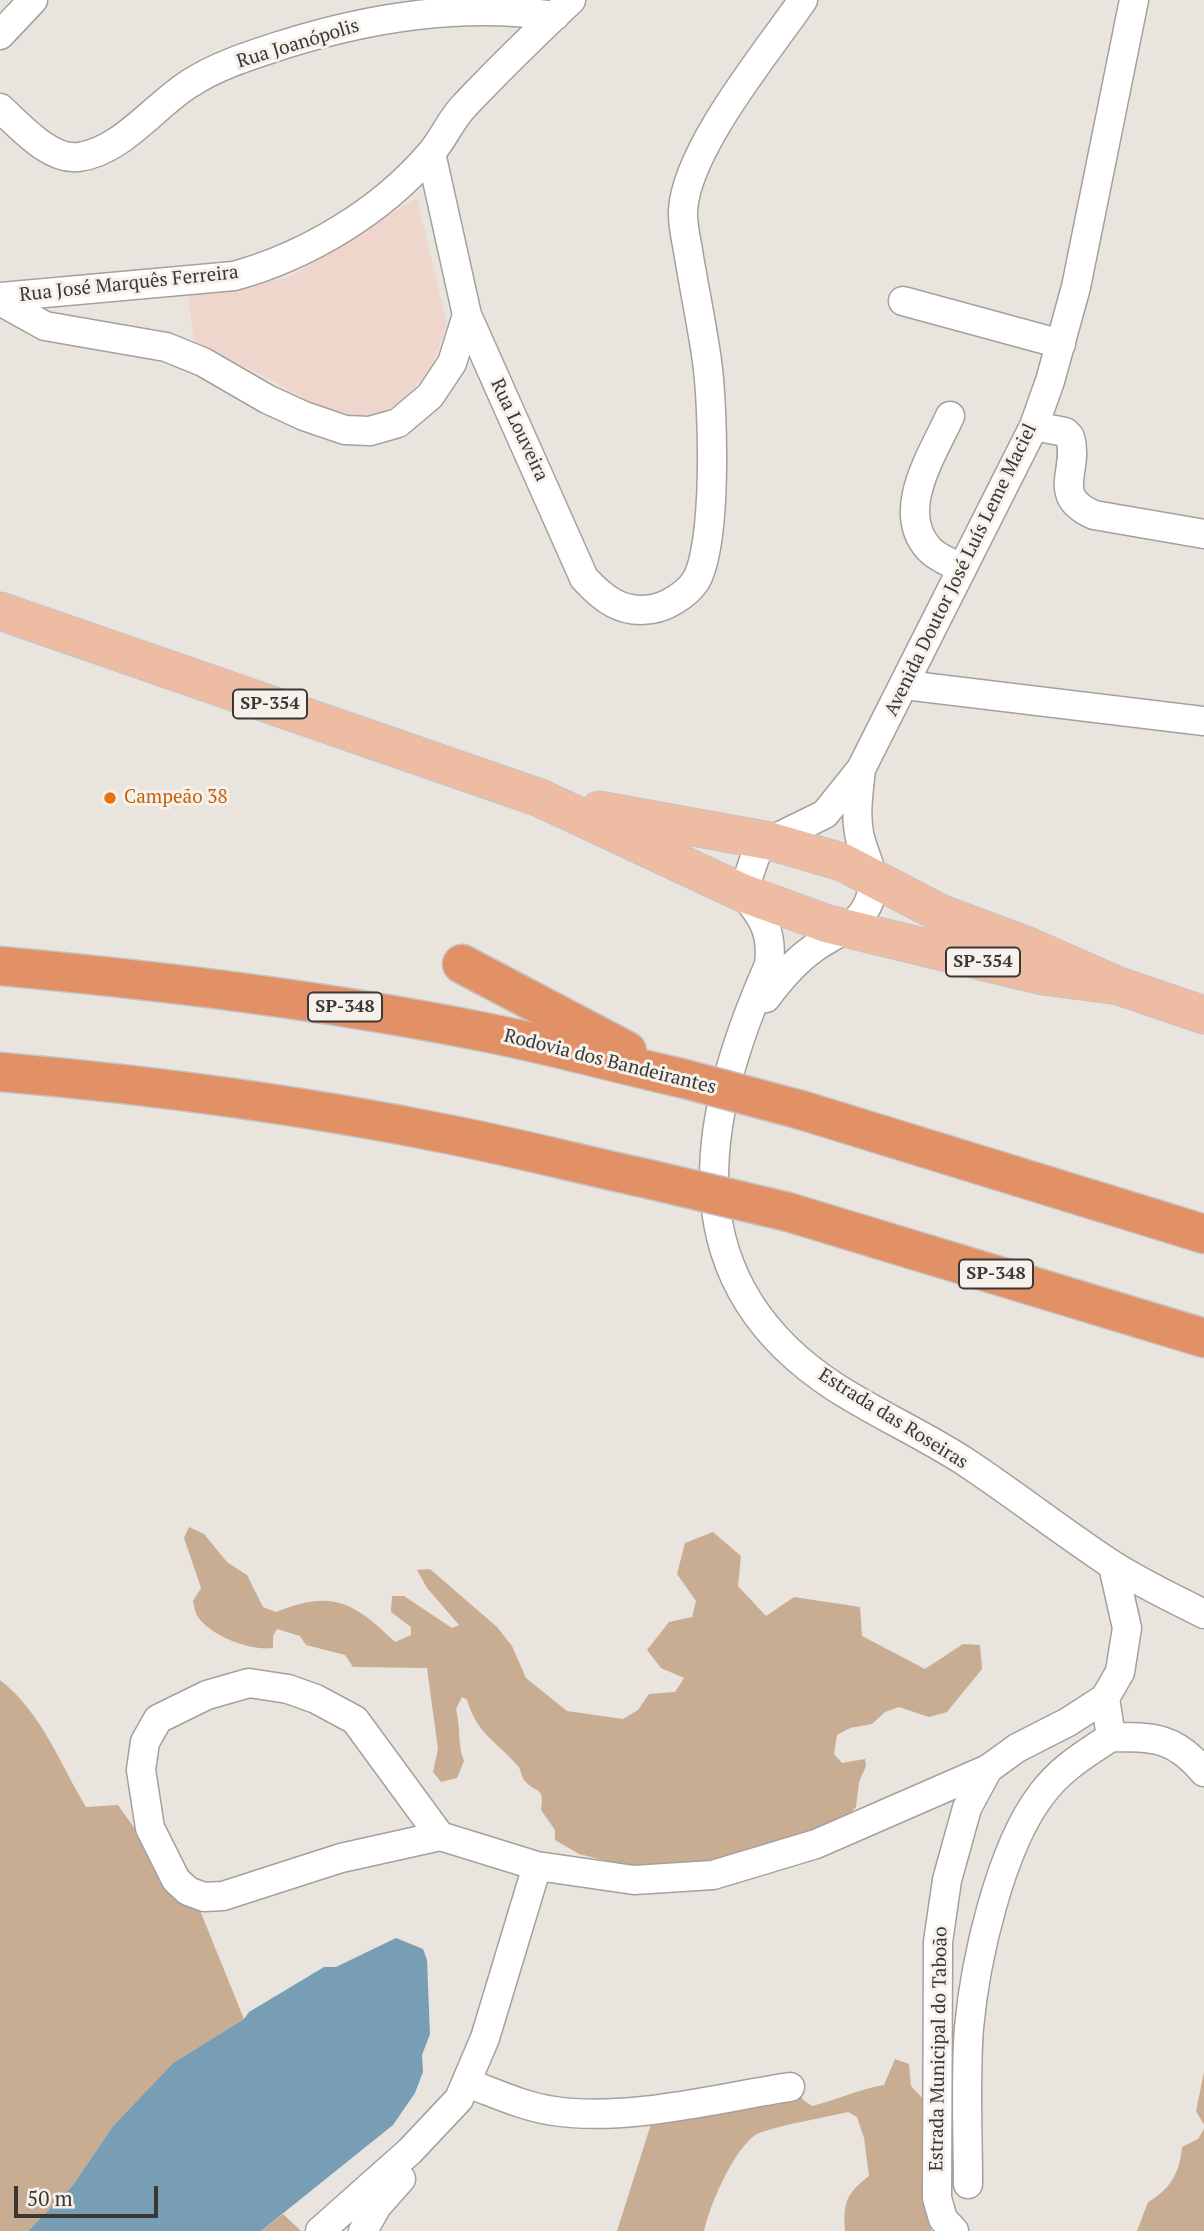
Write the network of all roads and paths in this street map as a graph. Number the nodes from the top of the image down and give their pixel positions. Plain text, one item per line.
1 (33, 0) edge
2 (803, 0) edge
3 (1134, 0) edge
4 (563, 8) edge
5 (0, 35) edge
6 (0, 108) edge
7 (432, 153) junction
8 (0, 299) edge
9 (903, 301) dead end
10 (467, 315) junction
11 (1061, 344) junction
12 (950, 416) dead end
13 (1034, 426) junction
14 (1204, 534) edge
15 (962, 569) junction
16 (0, 611) edge
17 (905, 685) junction
18 (1204, 721) edge
19 (861, 769) junction
20 (540, 797) junction
21 (770, 841) junction
22 (873, 876) junction
23 (743, 892) junction
24 (849, 929) junction
25 (462, 964) dead end
26 (0, 966) edge
27 (1119, 986) junction
28 (1204, 1015) edge
29 (746, 1026) junction
30 (0, 1072) edge
31 (681, 1078) junction
32 (1204, 1234) edge
33 (1204, 1338) edge
34 (1113, 1566) junction
35 (1204, 1614) edge
36 (1105, 1698) junction
37 (1111, 1737) junction
38 (988, 1769) junction
39 (1204, 1772) edge
40 (440, 1836) junction
41 (537, 1866) junction
42 (467, 2083) junction
43 (790, 2087) dead end
44 (419, 2143) junction
45 (968, 2184) dead end
46 (320, 2231) edge
47 (363, 2231) edge
48 (954, 2231) edge

1 - 5 street
2 - 10 street, Rua Louveira
3 - 11 street, Avenida Doutor José Luís Leme Maciel
4 - 6 street, Rua Joanópolis
4 - 7 street, Rua José Marquês Ferreira
7 - 8 street, Rua José Marquês Ferreira
7 - 10 street, Rua Louveira
8 - 10 street
9 - 11 street
11 - 13 street, Avenida Doutor José Luís Leme Maciel
12 - 15 street
13 - 14 street
13 - 15 street, Avenida Doutor José Luís Leme Maciel
15 - 17 street, Avenida Doutor José Luís Leme Maciel
16 - 20 main road, SP-354
17 - 18 street
17 - 19 street, Avenida Doutor José Luís Leme Maciel
19 - 21 street, Avenida Doutor José Luís Leme Maciel
19 - 22 street, Avenida Doutor José Luís Leme Maciel
20 - 21 main road, SP-354
20 - 23 main road, SP-354
21 - 22 main road, SP-354
21 - 23 street
22 - 24 street
22 - 27 main road, SP-354
23 - 24 main road, SP-354
23 - 29 street, Estrada das Roseiras
24 - 27 main road, SP-354
24 - 29 street, Estrada das Roseiras
25 - 31 highway
26 - 31 highway, Rodovia dos Bandeirantes / SP-348
27 - 28 main road, SP-354
29 - 34 street, Estrada das Roseiras
30 - 33 highway, SP-348, bridge
31 - 32 highway, Rodovia dos Bandeirantes / SP-348, bridge
34 - 35 street, Estrada das Roseiras
34 - 36 street, Estrada Municipal do Taboão
36 - 37 street
36 - 38 street, Estrada Municipal do Taboão
37 - 39 street
37 - 45 street
38 - 41 street
38 - 48 street, Estrada Municipal do Taboão
40 - 40 street
40 - 41 street
41 - 42 street
42 - 43 street
42 - 44 street
44 - 46 street
44 - 47 street

